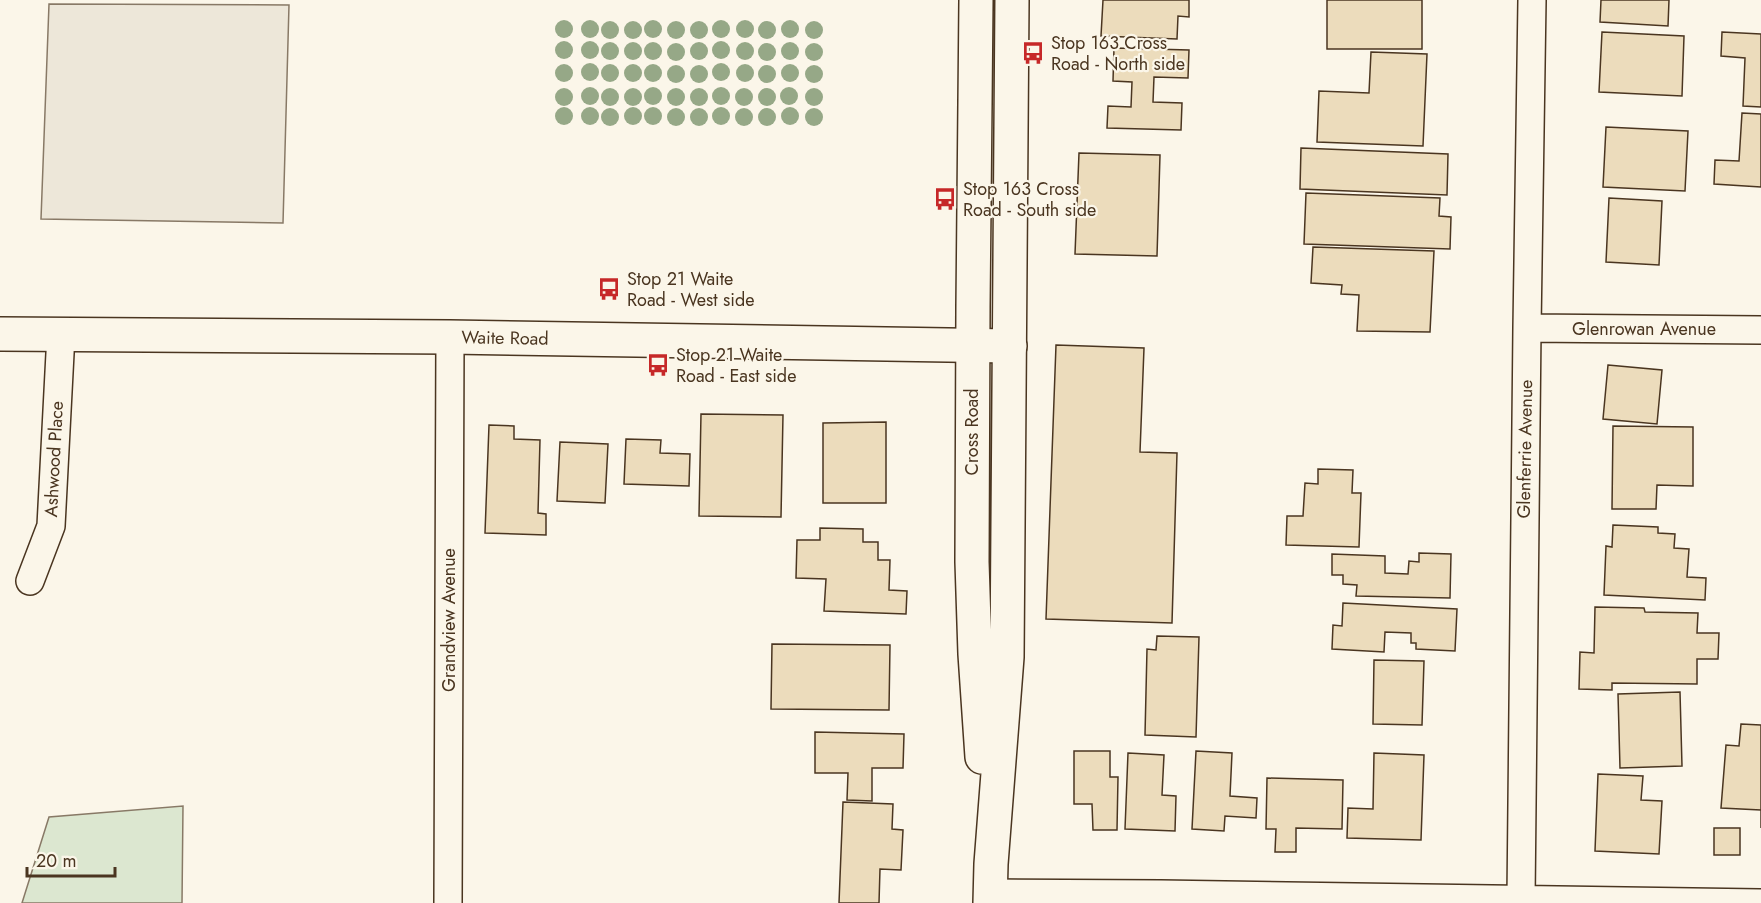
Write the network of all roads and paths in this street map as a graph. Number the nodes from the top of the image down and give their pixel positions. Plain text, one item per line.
1 (976, 0) edge
2 (1012, 0) edge
3 (1532, 0) edge
4 (1527, 328) junction
5 (1761, 330) edge
6 (0, 333) edge
7 (61, 334) junction
8 (450, 337) junction
9 (972, 345) junction
10 (1010, 346) junction
11 (30, 581) dead end
12 (990, 887) edge
13 (1521, 899) junction
14 (448, 903) edge
15 (1761, 903) edge

1 - 9 main road, Cross Road
2 - 10 main road, Cross Road
3 - 4 street, Glenferrie Avenue
4 - 5 street, Glenrowan Avenue
4 - 13 street, Glenferrie Avenue
6 - 7 main road, Waite Road
7 - 8 main road, Waite Road
7 - 11 street, Ashwood Place
8 - 9 main road, Waite Road
8 - 14 street, Grandview Avenue
9 - 10 main road, Waite Road
9 - 12 main road, Cross Road
10 - 12 main road, Cross Road
12 - 13 street
13 - 15 street

